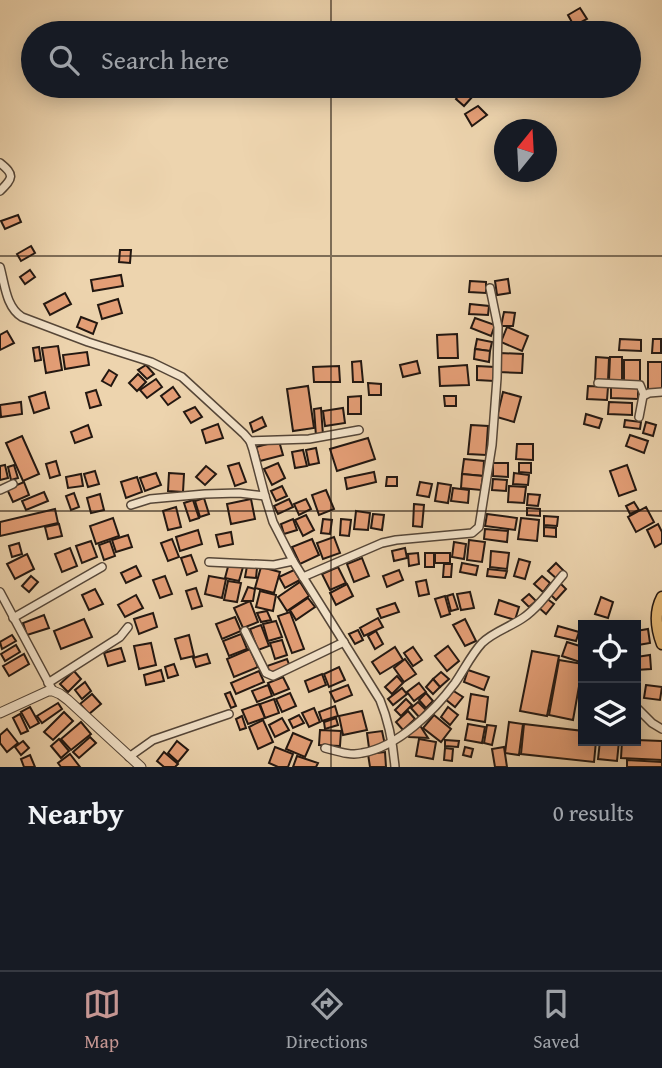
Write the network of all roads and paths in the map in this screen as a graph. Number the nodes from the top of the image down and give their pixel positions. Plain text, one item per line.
1 (0, 163) edge
2 (0, 191) edge
3 (0, 267) edge
4 (490, 288) dead end
5 (598, 383) dead end
6 (662, 392) edge
7 (644, 395) junction
8 (639, 417) dead end
9 (359, 430) dead end
10 (250, 441) junction
11 (13, 484) dead end
12 (0, 490) edge
13 (265, 496) junction
14 (131, 505) dead end
15 (293, 561) junction
16 (209, 562) dead end
17 (102, 567) dead end
18 (564, 575) dead end
19 (303, 577) junction
20 (0, 592) edge
21 (662, 597) edge
22 (12, 618) junction
23 (128, 627) dead end
24 (245, 631) dead end
25 (344, 642) junction
26 (662, 644) edge
27 (51, 687) junction
28 (641, 712) edge
29 (0, 713) edge
30 (229, 714) dead end
31 (662, 729) edge
32 (393, 742) junction
33 (325, 748) dead end
34 (129, 757) junction
35 (141, 767) edge
36 (395, 767) edge

1 - 2 street
3 - 10 street
4 - 19 street
5 - 7 street
6 - 7 street
7 - 8 street
9 - 10 street
10 - 13 street
11 - 12 street
13 - 14 street
13 - 15 street
15 - 16 street
15 - 19 street
17 - 22 street
18 - 32 street
19 - 25 street
20 - 22 street
21 - 26 main road
22 - 27 street
23 - 27 street
24 - 25 street
25 - 32 street
27 - 29 street
27 - 34 street
28 - 31 street
30 - 34 street
32 - 33 street
32 - 36 street
34 - 35 street

